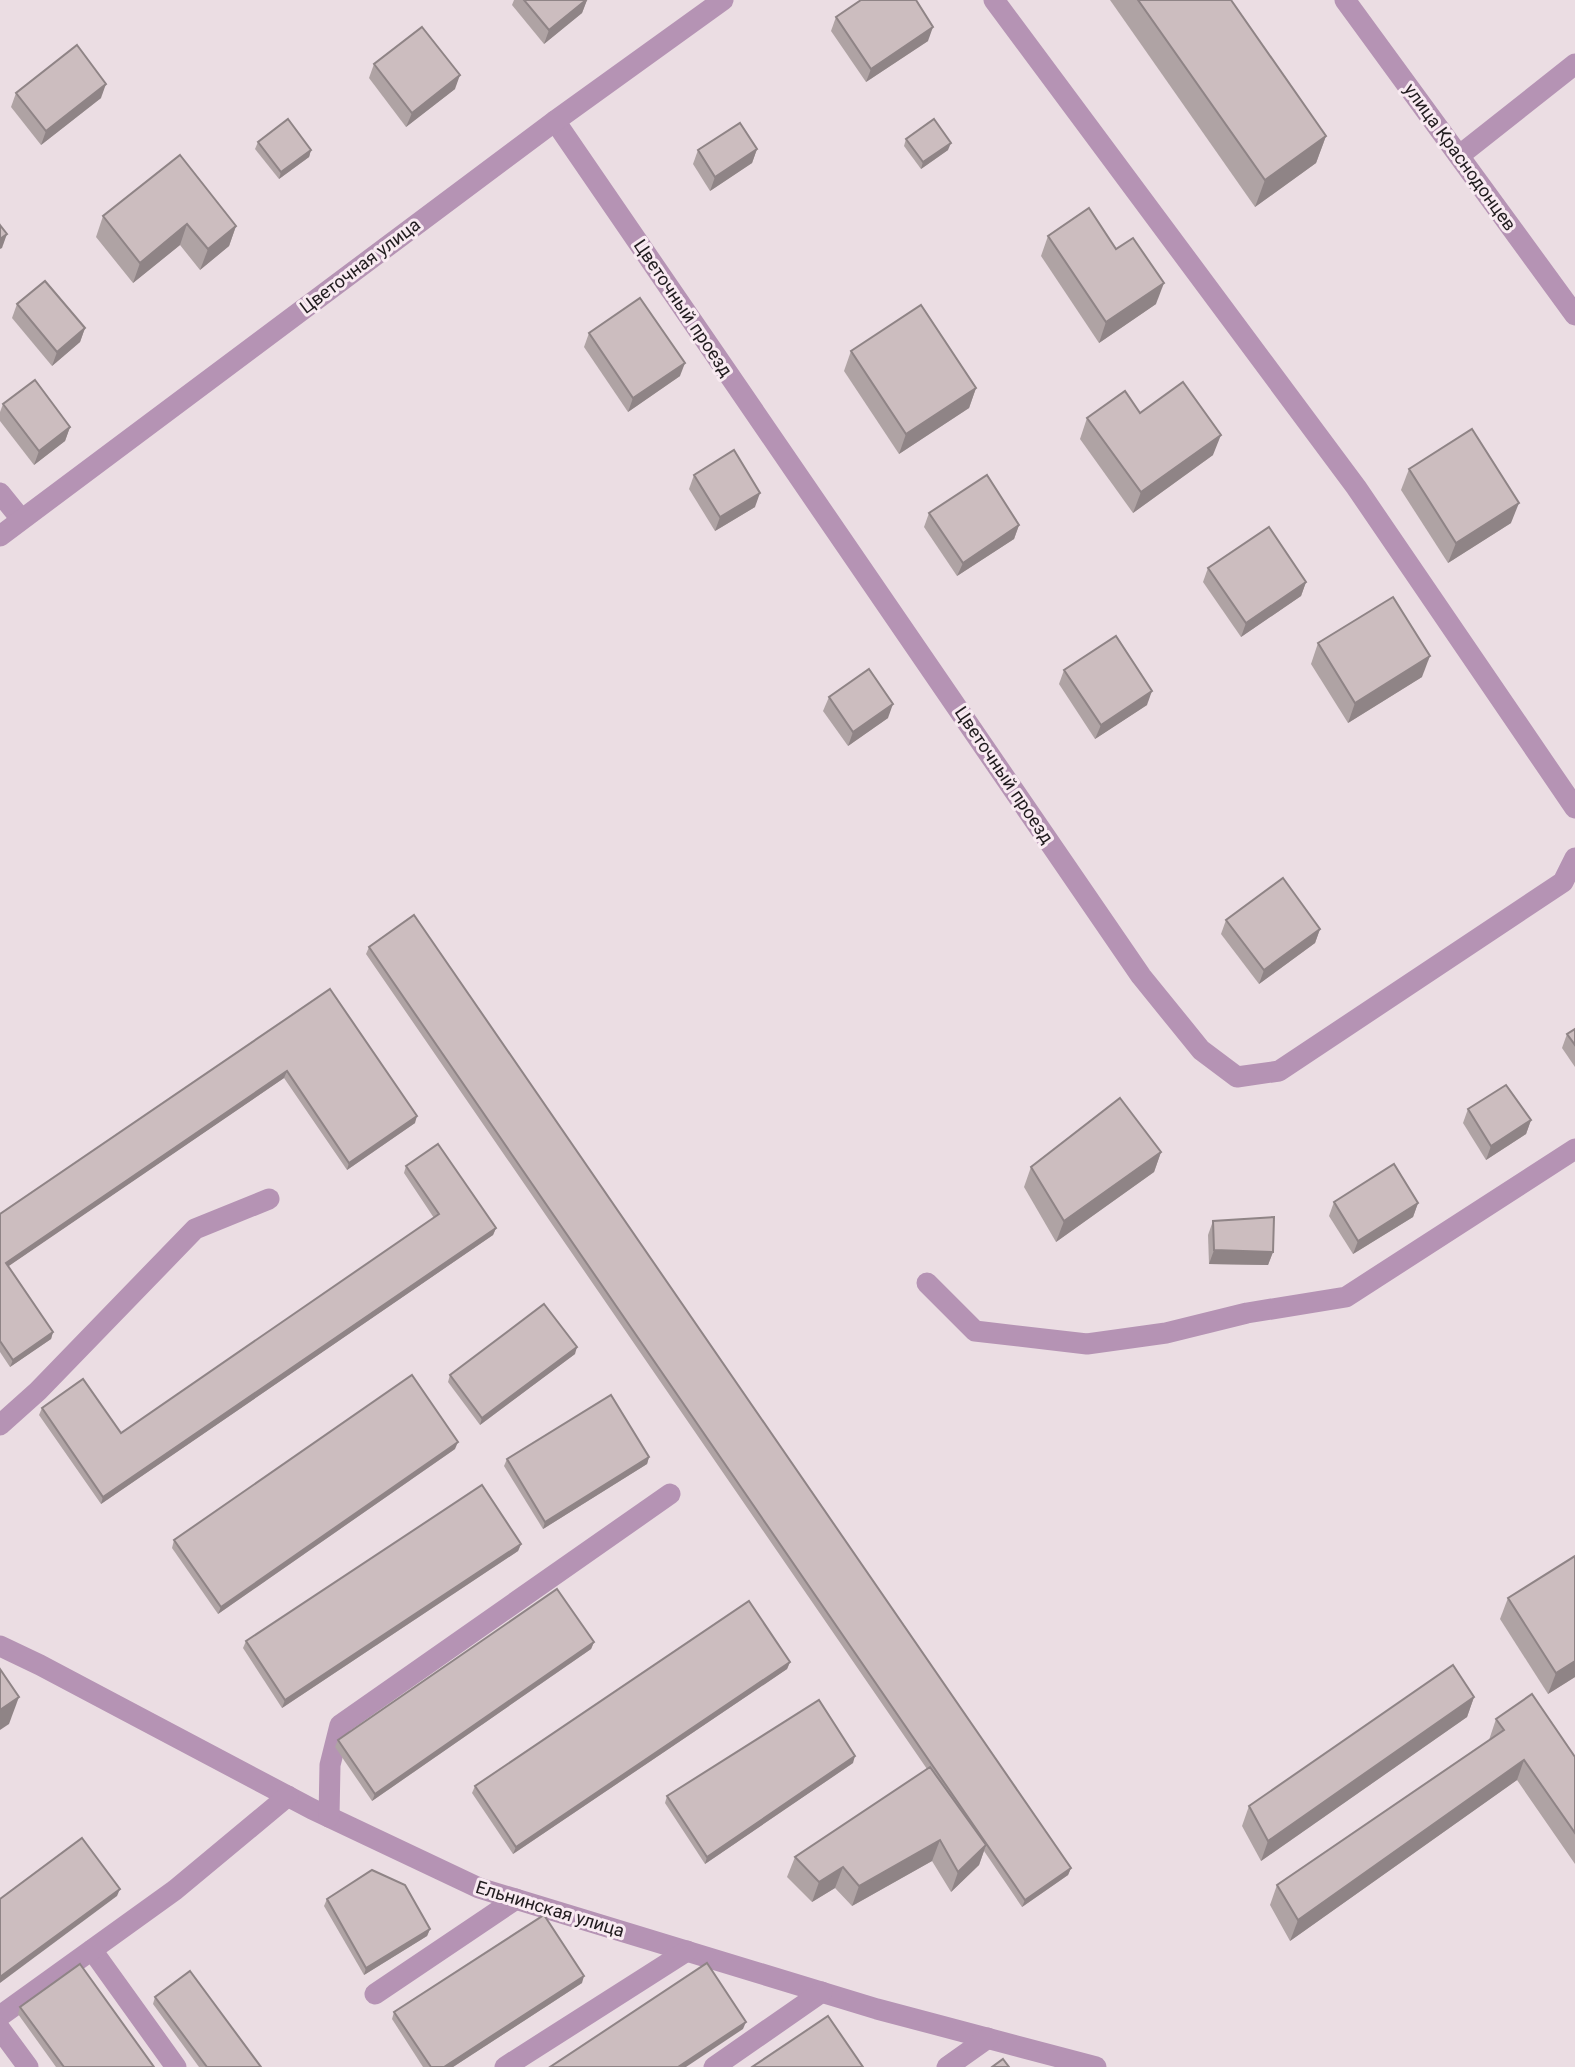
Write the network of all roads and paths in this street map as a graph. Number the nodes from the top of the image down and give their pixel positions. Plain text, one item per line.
1 (723, 0) edge
2 (994, 0) edge
3 (1345, 0) edge
4 (1575, 64) edge
5 (555, 121) junction
6 (1460, 155) junction
7 (1575, 315) edge
8 (0, 493) edge
9 (21, 519) junction
10 (0, 536) edge
11 (1575, 807) edge
12 (1575, 858) edge
13 (1575, 1149) edge
14 (269, 1199) dead end
15 (927, 1283) dead end
16 (0, 1425) edge
17 (670, 1494) dead end
18 (0, 1646) edge
19 (288, 1796) junction
20 (330, 1817) junction
21 (516, 1899) junction
22 (92, 1950) junction
23 (687, 1951) junction
24 (822, 1992) junction
25 (375, 1994) dead end
26 (0, 2016) edge
27 (0, 2029) edge
28 (988, 2038) junction
29 (28, 2067) edge
30 (176, 2067) edge
31 (505, 2067) edge
32 (714, 2067) edge
33 (947, 2067) edge
34 (1096, 2067) edge

1 - 5 street, Цветочная улица
2 - 11 street
3 - 6 street, улица Краснодонцев
4 - 6 street
5 - 9 street, Цветочная улица
5 - 12 street, Цветочный проезд
6 - 7 street, улица Краснодонцев
8 - 9 street
9 - 10 street, Цветочная улица
13 - 15 street
14 - 16 street
17 - 20 street
18 - 19 street, Ельнинская улица
19 - 20 street, Ельнинская улица
19 - 22 street
20 - 21 street, Ельнинская улица
21 - 23 street, Ельнинская улица
21 - 25 street
22 - 26 street
22 - 30 street
23 - 24 street, Ельнинская улица
23 - 31 street
24 - 28 street, Ельнинская улица
24 - 32 street
27 - 29 street
28 - 33 street
28 - 34 street, Ельнинская улица

